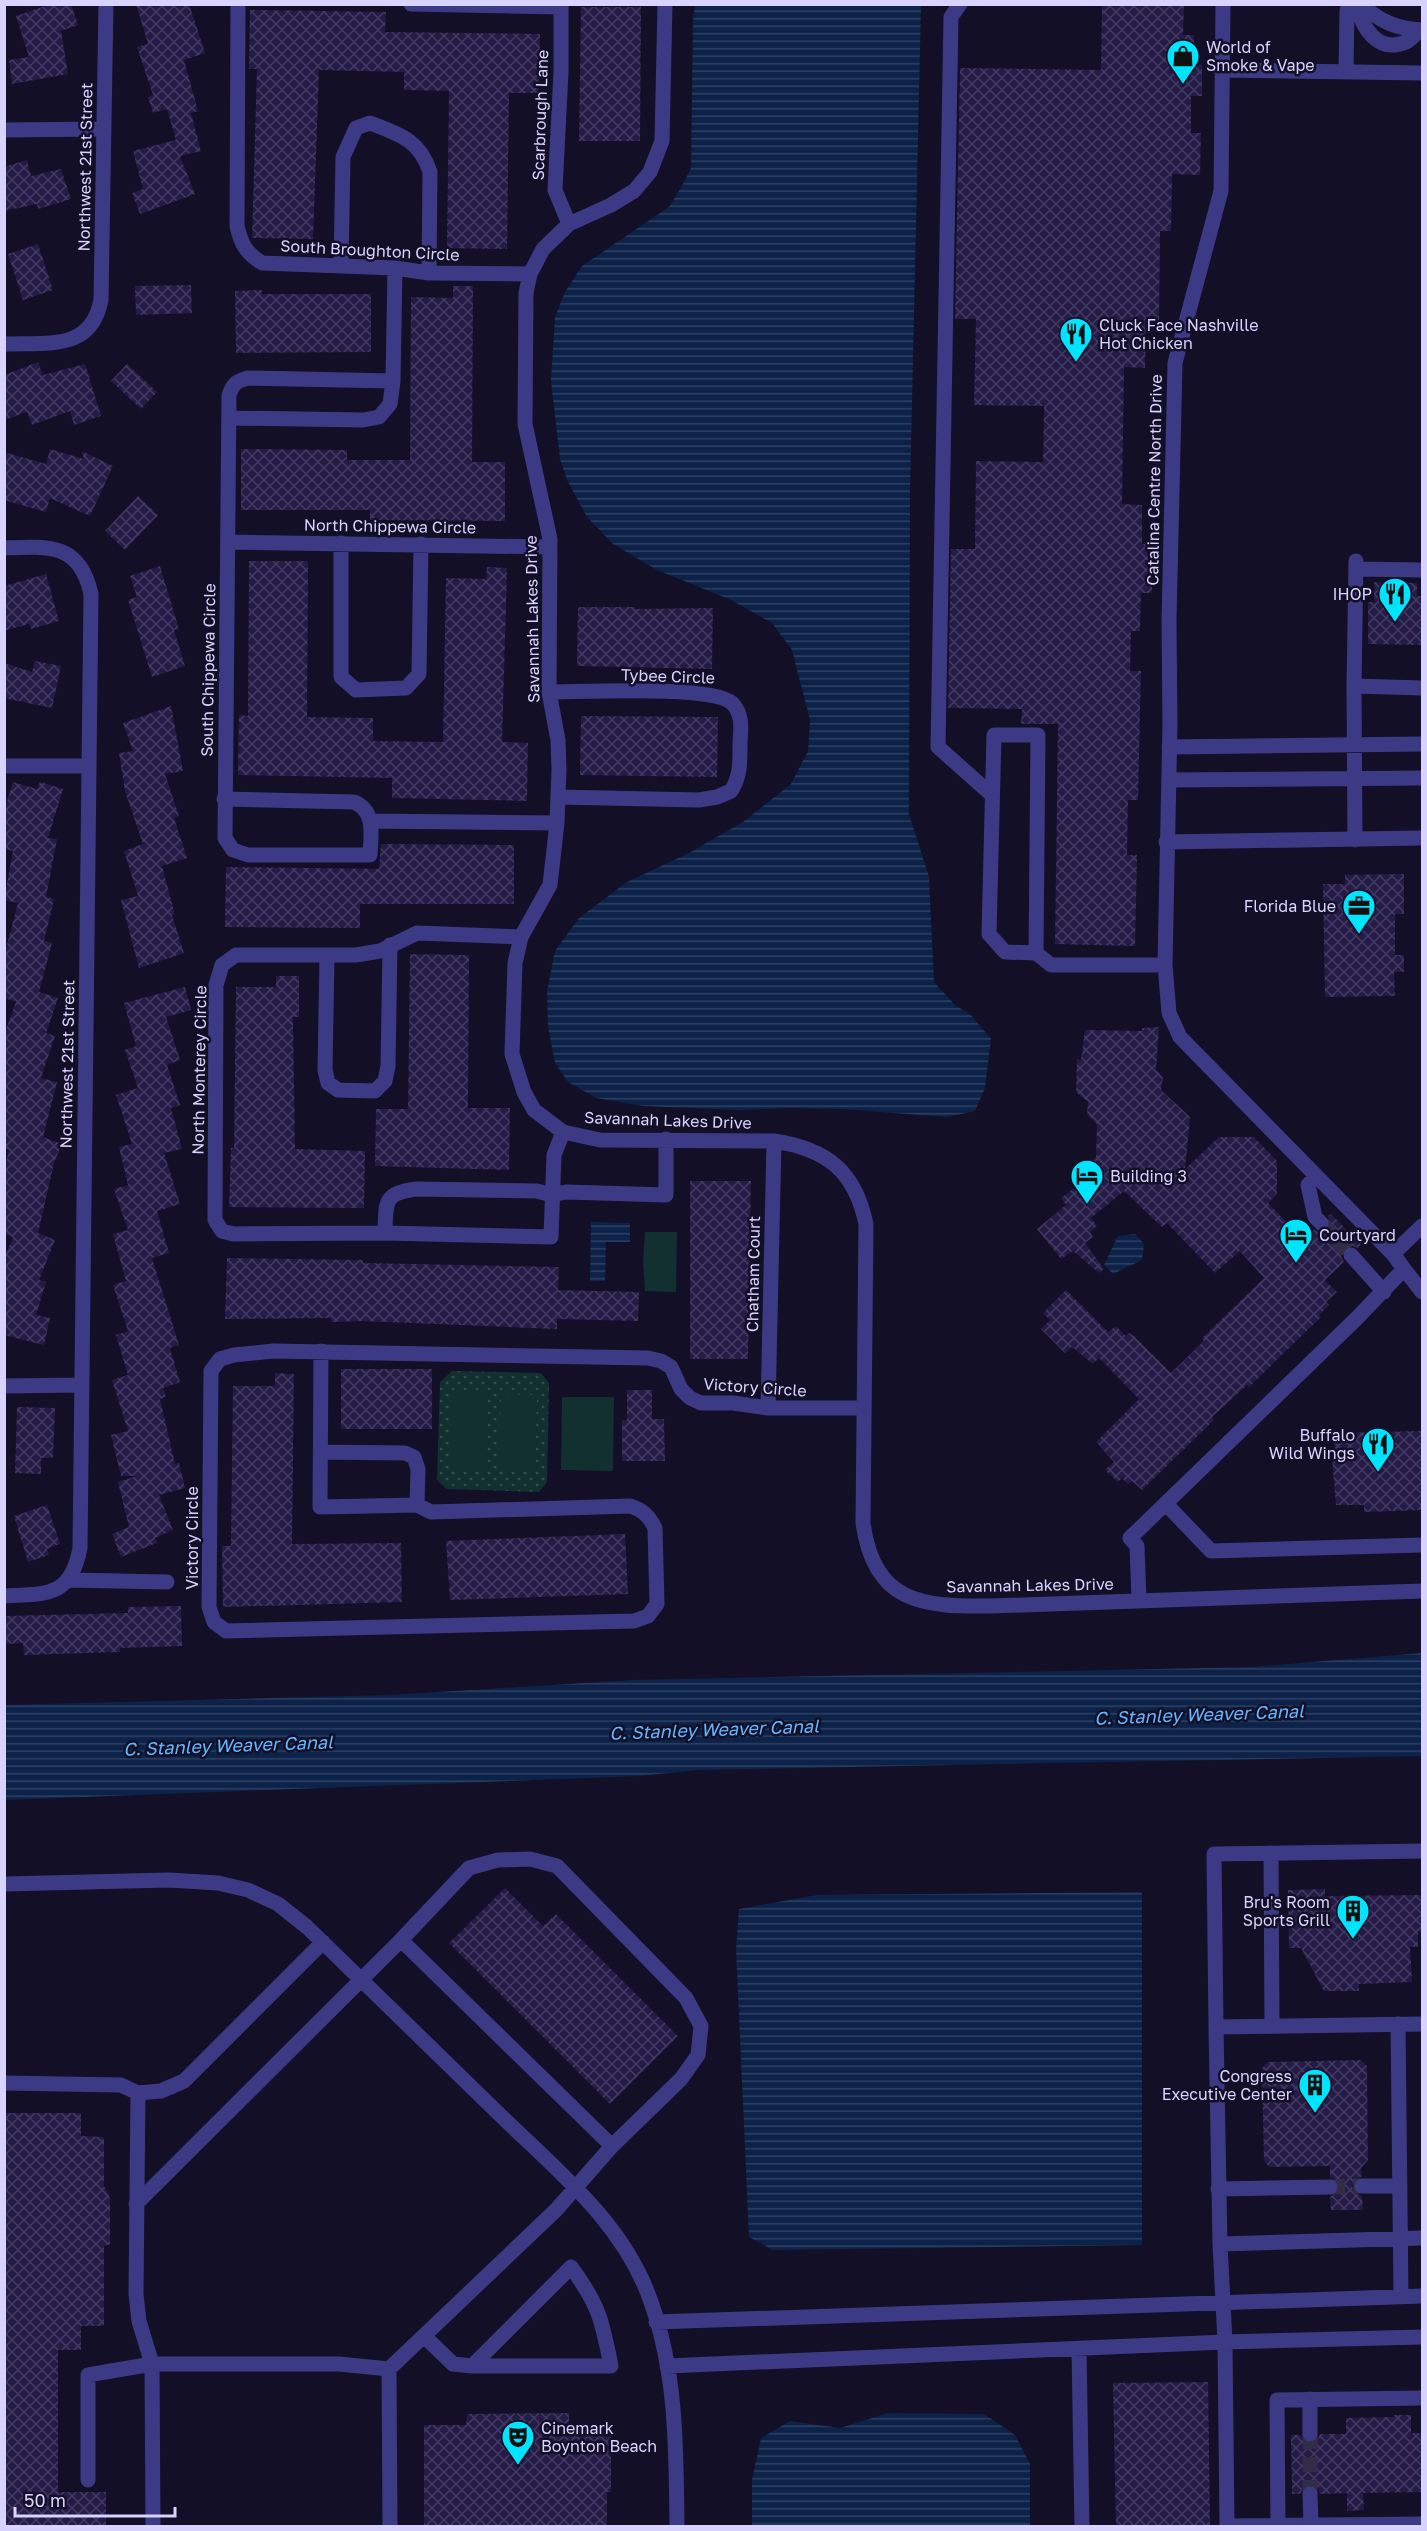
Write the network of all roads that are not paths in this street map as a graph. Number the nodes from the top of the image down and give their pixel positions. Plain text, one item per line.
1 (106, 4) edge
2 (238, 4) edge
3 (411, 4) edge
4 (665, 4) edge
5 (960, 4) edge
6 (1223, 4) edge
7 (1356, 4) edge
8 (561, 6) edge
9 (1421, 30) edge
10 (1221, 70) junction
11 (1346, 72) junction
12 (1422, 73) edge
13 (104, 129) junction
14 (4, 130) edge
15 (569, 224) junction
16 (341, 265) junction
17 (395, 268) junction
18 (429, 273) junction
19 (530, 274) junction
20 (4, 344) edge
21 (393, 381) junction
22 (229, 418) junction
23 (230, 542) junction
24 (341, 543) junction
25 (421, 544) junction
26 (550, 547) junction
27 (4, 548) edge
28 (1422, 570) edge
29 (1354, 686) junction
30 (1422, 688) edge
31 (549, 692) junction
32 (1422, 744) edge
33 (1354, 745) junction
34 (1169, 747) junction
35 (4, 766) edge
36 (89, 766) junction
37 (1422, 778) edge
38 (1354, 779) junction
39 (1169, 780) junction
40 (992, 795) junction
41 (558, 797) junction
42 (224, 799) junction
43 (371, 821) junction
44 (557, 823) junction
45 (1422, 838) edge
46 (1355, 840) junction
47 (1166, 843) junction
48 (521, 937) junction
49 (390, 945) junction
50 (1036, 953) junction
51 (327, 956) junction
52 (1166, 965) junction
53 (563, 1132) junction
54 (666, 1139) junction
55 (774, 1141) junction
56 (1316, 1176) junction
57 (552, 1195) junction
58 (1321, 1223) tunnel mouth
59 (1422, 1226) edge
60 (385, 1233) junction
61 (1393, 1254) junction
62 (1351, 1255) tunnel mouth
63 (1404, 1269) junction
64 (1384, 1292) junction
65 (1422, 1292) edge
66 (321, 1351) junction
67 (82, 1385) junction
68 (4, 1386) edge
69 (768, 1408) junction
70 (863, 1408) junction
71 (321, 1452) junction
72 (1166, 1504) junction
73 (424, 1509) junction
74 (1422, 1545) edge
75 (70, 1580) junction
76 (167, 1582) dead end
77 (1422, 1591) edge
78 (4, 1596) edge
79 (1139, 1600) junction
80 (1422, 1851) edge
81 (1271, 1853) junction
82 (4, 1884) edge
83 (401, 1940) junction
84 (323, 1942) junction
85 (361, 1979) junction
86 (1398, 2024) junction
87 (1422, 2024) edge
88 (1272, 2026) junction
89 (1216, 2027) junction
90 (4, 2083) edge
91 (138, 2093) junction
92 (612, 2146) junction
93 (1400, 2186) junction
94 (576, 2187) junction
95 (1330, 2187) tunnel mouth
96 (1362, 2187) tunnel mouth
97 (1218, 2189) junction
98 (136, 2204) junction
99 (1400, 2238) junction
100 (1422, 2238) edge
101 (1220, 2244) junction
102 (1422, 2296) edge
103 (1401, 2297) junction
104 (1223, 2302) junction
105 (656, 2322) junction
106 (425, 2337) junction
107 (1422, 2337) edge
108 (1224, 2342) junction
109 (1079, 2349) junction
110 (152, 2364) junction
111 (472, 2366) junction
112 (667, 2366) junction
113 (389, 2369) junction
114 (1422, 2398) edge
115 (1310, 2399) junction
116 (1310, 2434) tunnel mouth
117 (88, 2480) dead end
118 (1310, 2494) tunnel mouth
119 (1422, 2524) edge
120 (1311, 2525) junction
121 (153, 2526) edge
122 (390, 2526) edge
123 (677, 2526) edge
124 (1082, 2526) edge
125 (1227, 2526) edge
126 (1278, 2526) edge

1 - 13 street, Northwest 21st Street
2 - 16 street, South Broughton Circle
3 - 8 street
4 - 15 street, Savannah Lakes Drive
5 - 40 street
6 - 10 street, Catalina Centre North Drive
7 - 9 street
7 - 11 street
8 - 15 street, Scarbrough Lane
10 - 11 street
10 - 34 street, Catalina Centre North Drive
11 - 12 street
13 - 14 street
13 - 20 street, Northwest 21st Street
15 - 19 street, Savannah Lakes Drive
16 - 17 street, South Broughton Circle
16 - 18 street
17 - 18 street, South Broughton Circle
17 - 21 street
18 - 19 street, South Broughton Circle
19 - 26 street, Savannah Lakes Drive
21 - 22 street
21 - 22 street, South Chippewa Circle
22 - 23 street, South Chippewa Circle
23 - 24 street, North Chippewa Circle
23 - 42 street, South Chippewa Circle
24 - 25 street, North Chippewa Circle
24 - 25 street
25 - 26 street, North Chippewa Circle
26 - 31 street, Savannah Lakes Drive
27 - 36 street, Northwest 21st Street
28 - 29 street
29 - 30 street
29 - 33 street
31 - 41 street, Savannah Lakes Drive
31 - 41 street, Tybee Circle
32 - 33 street
33 - 34 street
33 - 38 street
34 - 39 street, Catalina Centre North Drive
35 - 36 street
36 - 67 street, Northwest 21st Street
37 - 38 street
38 - 39 street
38 - 46 street
39 - 47 street, Catalina Centre North Drive
40 - 50 street
40 - 50 street
41 - 44 street, Savannah Lakes Drive
42 - 43 street
42 - 43 street, South Chippewa Circle
43 - 44 street
44 - 48 street, Savannah Lakes Drive
45 - 46 street
46 - 47 street
47 - 52 street, Catalina Centre North Drive
48 - 49 street, North Monterey Circle
48 - 53 street, Savannah Lakes Drive
49 - 51 street, North Monterey Circle
49 - 51 street
50 - 52 street
51 - 60 street, North Monterey Circle
52 - 56 street, Catalina Centre North Drive
53 - 54 street, Savannah Lakes Drive
53 - 57 street
54 - 55 street, Savannah Lakes Drive
54 - 57 street
55 - 69 street, Chatham Court
55 - 70 street, Savannah Lakes Drive
56 - 58 street
56 - 61 street, Catalina Centre North Drive
57 - 60 street
57 - 60 street
59 - 61 street
61 - 63 street, Catalina Centre North Drive
62 - 64 street
63 - 64 street
63 - 65 street, Catalina Centre North Drive
64 - 72 street
66 - 69 street, Victory Circle
66 - 71 street
66 - 73 street, Victory Circle
67 - 68 street
67 - 75 street, Northwest 21st Street
69 - 70 street, Victory Circle
70 - 79 street, Savannah Lakes Drive
71 - 73 street
71 - 73 street
72 - 74 street
72 - 79 street
75 - 76 street
75 - 78 street
77 - 79 street, Savannah Lakes Drive
80 - 81 street
81 - 88 street
81 - 89 street
82 - 84 street
83 - 85 street
83 - 92 street
83 - 92 street
84 - 85 street
84 - 91 street
85 - 94 street
85 - 98 street
86 - 87 street
86 - 88 street
86 - 93 street
88 - 89 street
89 - 97 street
90 - 91 street
91 - 98 street
92 - 94 street
93 - 96 street
93 - 99 street
94 - 105 street
94 - 106 street
95 - 97 street
97 - 101 street
98 - 110 street
99 - 100 street
99 - 101 street
99 - 103 street
101 - 104 street
102 - 103 street
103 - 104 street
104 - 105 street
104 - 108 street
105 - 112 street
106 - 111 street
106 - 113 street
107 - 108 street
108 - 109 street
108 - 125 street
109 - 112 street
109 - 124 street
110 - 113 street
110 - 117 street
110 - 121 street
111 - 111 street
112 - 123 street
113 - 122 street
114 - 115 street
115 - 116 street
115 - 126 street
118 - 120 street
119 - 120 street
120 - 126 street
125 - 126 street

